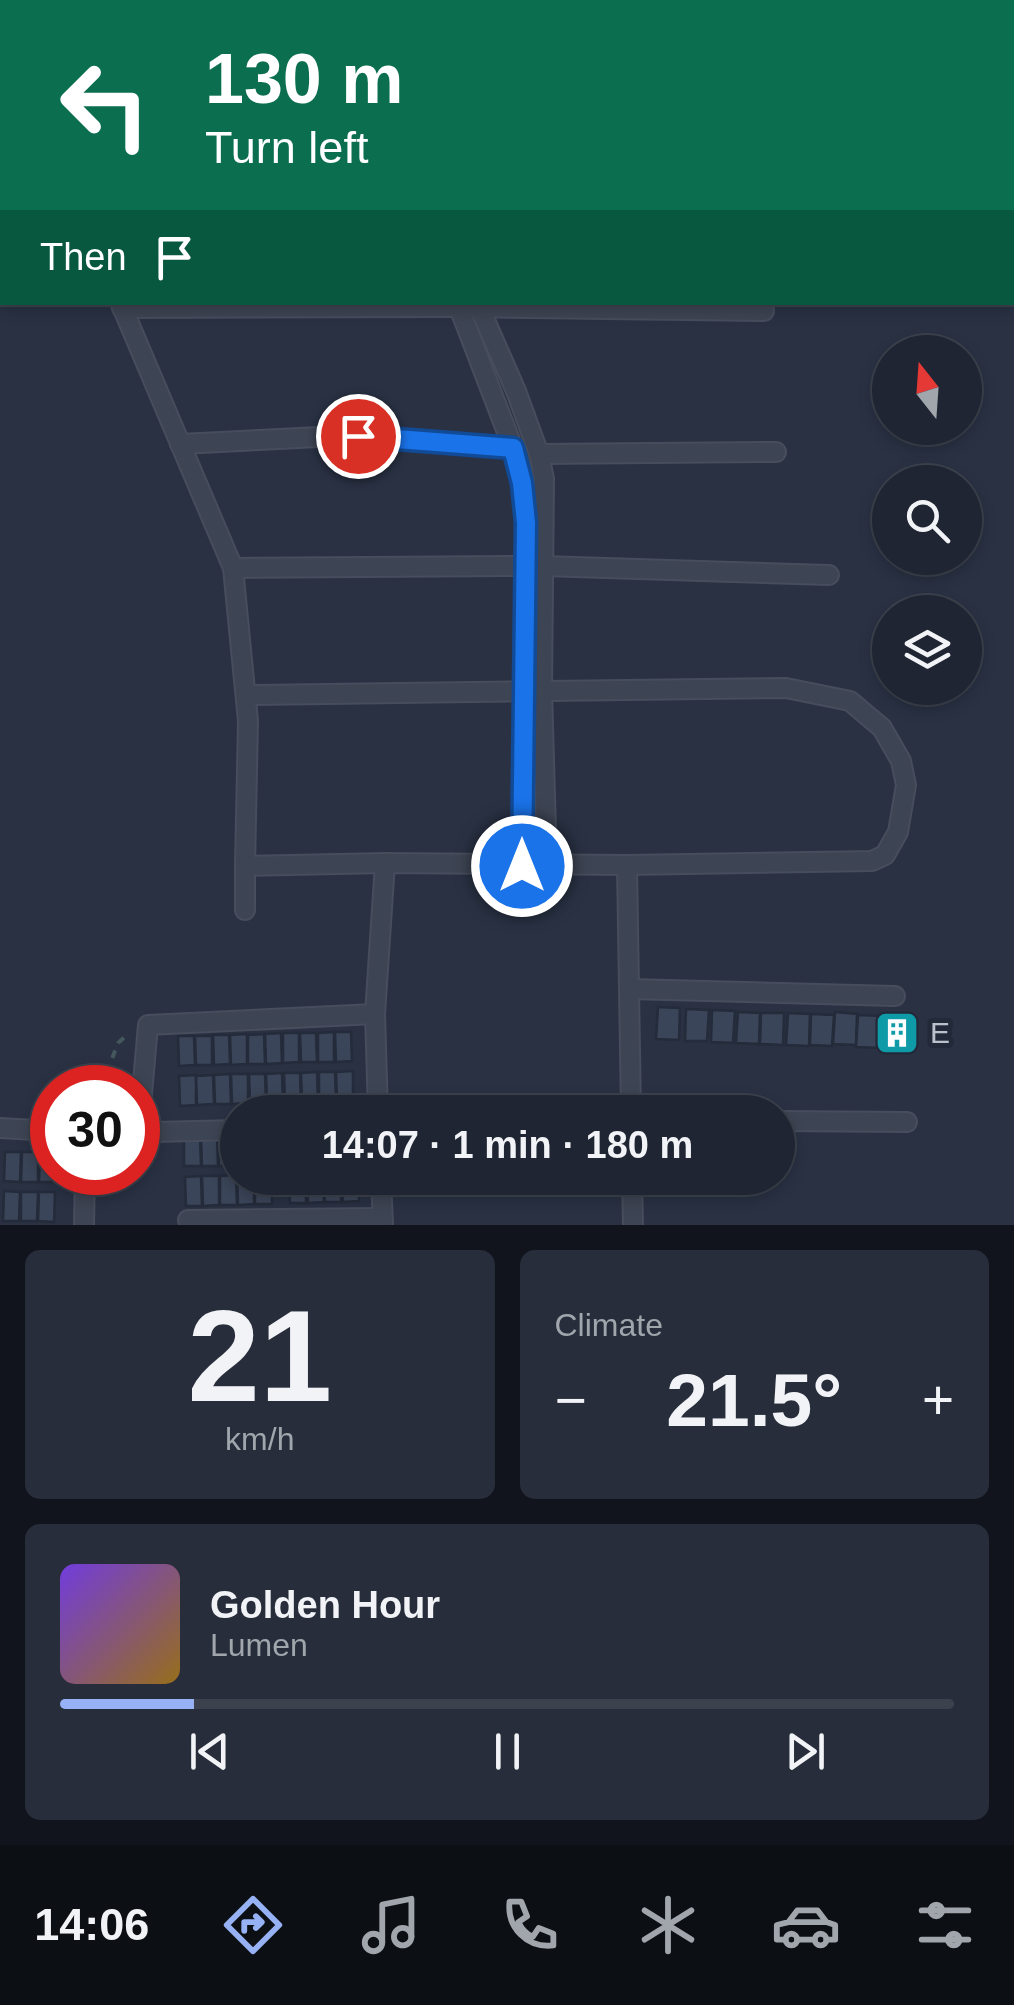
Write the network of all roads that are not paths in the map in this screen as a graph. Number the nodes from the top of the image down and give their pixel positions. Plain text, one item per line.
1 (121, 305) edge
2 (457, 305) edge
3 (478, 305) edge
4 (764, 311) dead end
5 (180, 444) junction
6 (513, 448) junction
7 (776, 452) dead end
8 (539, 454) junction
9 (534, 566) junction
10 (233, 568) junction
11 (829, 576) dead end
12 (522, 690) junction
13 (542, 690) junction
14 (246, 696) junction
15 (384, 862) junction
16 (628, 865) junction
17 (245, 866) junction
18 (522, 866) junction
19 (547, 866) junction
20 (245, 910) dead end
21 (629, 988) junction
22 (895, 996) dead end
23 (374, 1014) junction
24 (377, 1095) edge
25 (631, 1095) edge
26 (795, 1121) edge
27 (906, 1122) dead end
28 (0, 1128) edge
29 (30, 1130) edge
30 (220, 1130) edge
31 (84, 1195) edge
32 (381, 1195) edge
33 (632, 1195) edge
34 (188, 1220) dead end
35 (382, 1222) edge
36 (84, 1225) edge
37 (633, 1225) edge

1 - 5 street
2 - 6 street
3 - 4 street
3 - 8 street
5 - 6 street
5 - 10 street
6 - 9 street
7 - 8 street
8 - 9 street
9 - 10 street
9 - 11 street
9 - 12 street
9 - 13 street
10 - 14 street
12 - 13 street
12 - 14 street
12 - 18 street
13 - 16 street
13 - 19 street
14 - 17 street
15 - 17 street
15 - 18 street
15 - 23 street
16 - 19 street
16 - 21 street
17 - 20 street
18 - 19 street
21 - 22 street
21 - 25 street
23 - 24 street
23 - 30 street
26 - 27 street
28 - 29 street
31 - 36 street
32 - 35 street
33 - 37 street
34 - 35 street

